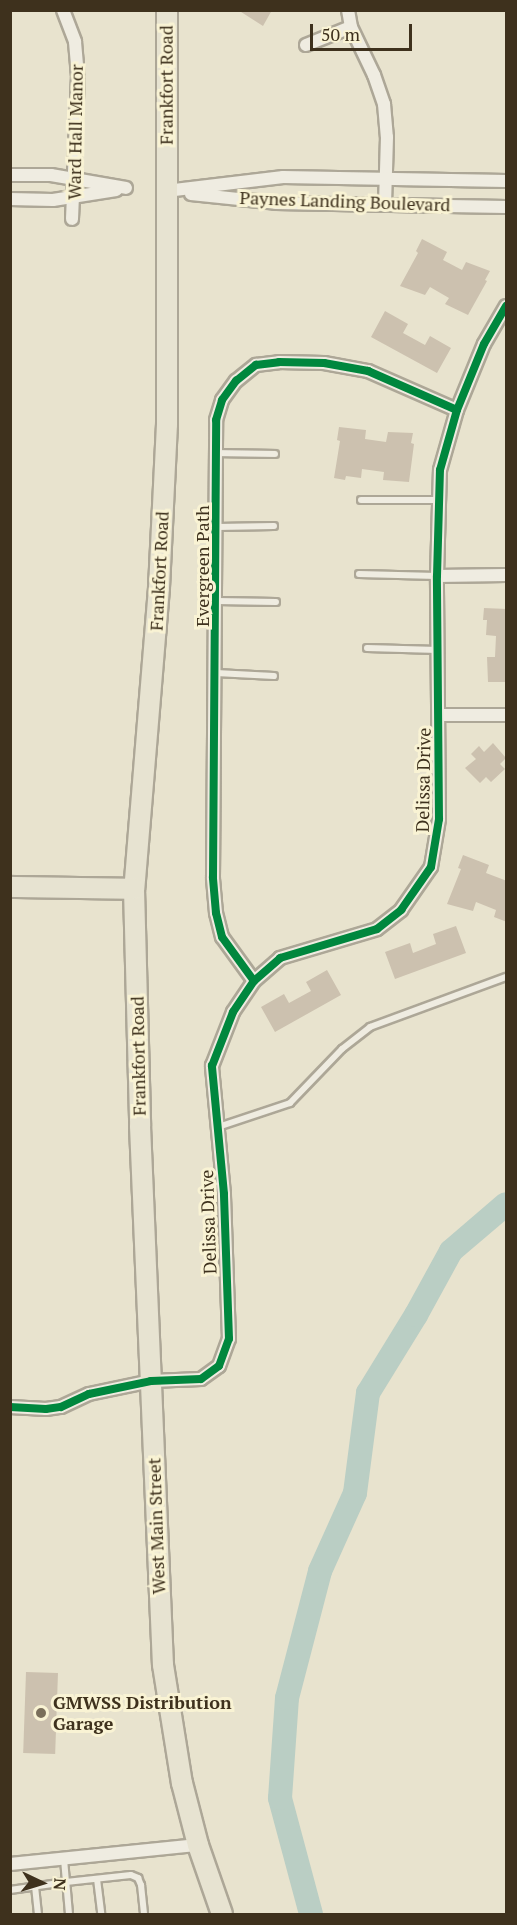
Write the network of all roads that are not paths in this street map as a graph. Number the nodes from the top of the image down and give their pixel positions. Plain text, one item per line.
1 (63, 10) edge
2 (167, 10) edge
3 (348, 10) edge
4 (351, 27) junction
5 (306, 45) dead end
6 (10, 175) edge
7 (384, 177) junction
8 (76, 180) junction
9 (507, 181) edge
10 (166, 191) junction
11 (75, 196) junction
12 (10, 199) edge
13 (385, 204) junction
14 (507, 207) edge
15 (72, 219) dead end
16 (506, 309) edge
17 (457, 410) junction
18 (216, 453) junction
19 (275, 454) dead end
20 (361, 500) dead end
21 (438, 500) junction
22 (274, 526) dead end
23 (217, 527) junction
24 (359, 574) dead end
25 (437, 576) junction
26 (507, 576) edge
27 (217, 601) junction
28 (276, 602) dead end
29 (367, 648) dead end
30 (438, 650) junction
31 (216, 673) junction
32 (274, 676) dead end
33 (440, 715) junction
34 (507, 715) edge
35 (10, 887) edge
36 (134, 889) junction
37 (507, 977) edge
38 (254, 981) junction
39 (218, 1127) junction
40 (140, 1131) joint
41 (151, 1381) junction
42 (10, 1407) edge
43 (198, 1845) junction
44 (64, 1859) junction
45 (10, 1864) edge
46 (97, 1879) junction
47 (66, 1882) junction
48 (35, 1886) junction
49 (10, 1890) edge
50 (38, 1914) edge
51 (69, 1914) edge
52 (101, 1914) edge
53 (144, 1914) edge
54 (222, 1914) edge

1 - 8 street, Ward Hall Manor
2 - 10 main road, Frankfort Road
3 - 4 street
4 - 5 street
4 - 7 street
6 - 8 street
7 - 9 street, Paynes Landing Boulevard
7 - 10 street, Paynes Landing Boulevard
7 - 13 street
8 - 11 street, Ward Hall Manor
8 - 11 street
10 - 13 street, Paynes Landing Boulevard
10 - 36 main road, Frankfort Road
11 - 12 street
11 - 15 street, Ward Hall Manor
13 - 14 street, Paynes Landing Boulevard
16 - 17 street, Delissa Drive
17 - 18 street, Evergreen Path
17 - 21 street, Delissa Drive
18 - 19 lane
18 - 23 street, Evergreen Path
20 - 21 lane
21 - 25 street, Delissa Drive
22 - 23 lane
23 - 27 street, Evergreen Path
24 - 25 lane
25 - 26 street
25 - 30 street, Delissa Drive
27 - 28 lane
27 - 31 street, Evergreen Path
29 - 30 lane
30 - 33 street, Delissa Drive
31 - 32 lane
31 - 38 street, Evergreen Path
33 - 34 street
33 - 38 street, Delissa Drive
35 - 36 main road
36 - 40 main road, Frankfort Road
37 - 39 lane
38 - 39 street, Delissa Drive
39 - 41 street, Delissa Drive
40 - 41 main road, West Main Street
41 - 42 street
41 - 43 main road, West Main Street
43 - 44 street
43 - 54 main road, West Main Street
44 - 45 street
44 - 47 lane
46 - 47 lane
46 - 52 lane
46 - 53 lane
47 - 48 lane
47 - 51 lane
48 - 49 lane
48 - 50 lane

